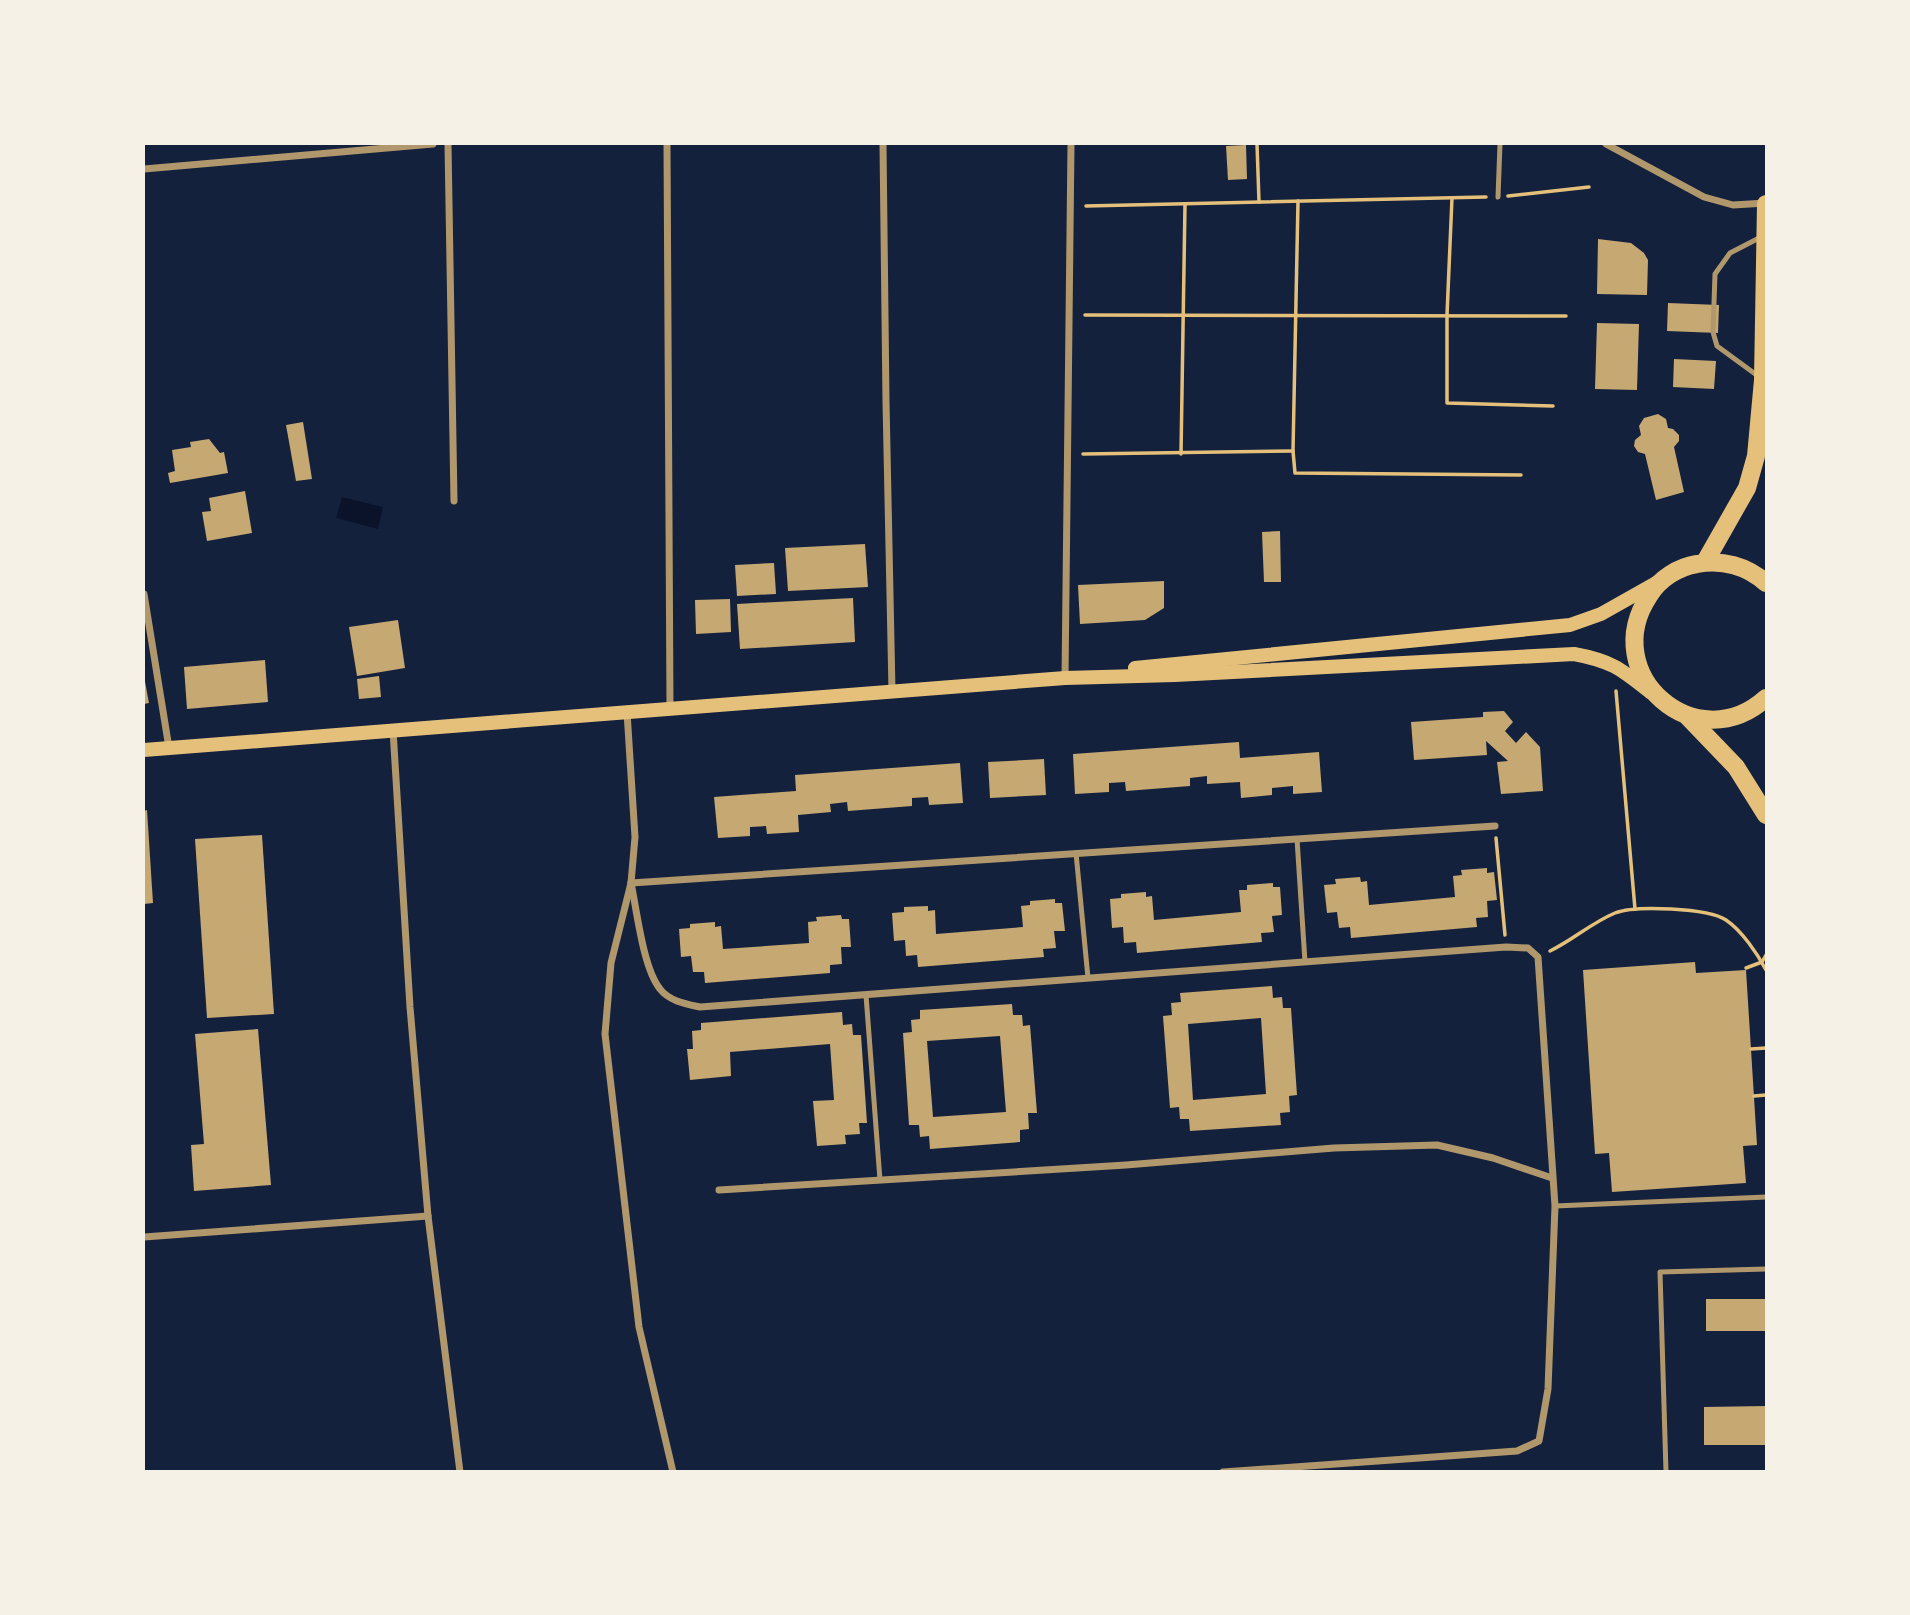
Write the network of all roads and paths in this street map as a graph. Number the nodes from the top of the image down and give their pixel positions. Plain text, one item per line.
1 (433, 144) edge
2 (448, 144) edge
3 (667, 144) edge
4 (883, 144) edge
5 (1071, 144) edge
6 (1257, 144) edge
7 (1500, 144) edge
8 (1606, 144) edge
9 (406, 145) edge
10 (144, 169) edge
11 (1588, 187) dead end
12 (1498, 197) junction
13 (1451, 198) junction
14 (1298, 201) junction
15 (1259, 202) junction
16 (1185, 204) junction
17 (1766, 204) edge
18 (1086, 206) dead end
19 (1765, 235) edge
20 (1183, 314) junction
21 (1296, 314) junction
22 (1085, 315) dead end
23 (1447, 315) junction
24 (1566, 316) dead end
25 (1763, 380) junction
26 (1553, 406) dead end
27 (1293, 451) junction
28 (1083, 454) dead end
29 (1181, 454) junction
30 (1521, 475) dead end
31 (454, 501) dead end
32 (1705, 562) junction
33 (1677, 570) junction
34 (1766, 583) edge
35 (144, 594) edge
36 (1065, 678) junction
37 (892, 691) junction
38 (1616, 691) dead end
39 (1766, 698) edge
40 (1664, 703) junction
41 (670, 707) junction
42 (627, 711) junction
43 (1688, 717) junction
44 (393, 730) junction
45 (169, 748) junction
46 (144, 750) edge
47 (1766, 815) edge
48 (1495, 827) joint
49 (1297, 839) junction
50 (1076, 853) junction
51 (631, 883) junction
52 (1635, 909) junction
53 (1506, 947) junction
54 (1766, 955) edge
55 (1538, 957) junction
56 (1305, 962) junction
57 (1762, 962) junction
58 (1746, 968) dead end
59 (1766, 970) edge
60 (1088, 978) junction
61 (866, 995) junction
62 (1766, 1048) edge
63 (1751, 1049) dead end
64 (1766, 1095) edge
65 (1754, 1096) dead end
66 (1552, 1178) junction
67 (880, 1180) junction
68 (719, 1190) dead end
69 (1766, 1197) edge
70 (1555, 1206) junction
71 (428, 1216) junction
72 (144, 1237) edge
73 (1766, 1269) edge
74 (460, 1472) edge
75 (673, 1472) edge
76 (1223, 1472) edge
77 (1666, 1472) edge

1 - 9 street
2 - 31 street
3 - 41 street
4 - 37 street
5 - 36 street
6 - 15 path
7 - 12 lane
8 - 17 street
9 - 10 street
11 - 12 path
12 - 13 path
13 - 14 path
13 - 23 path
14 - 15 path
14 - 21 path
15 - 16 path
16 - 18 path
16 - 20 path
17 - 19 main road
19 - 25 main road
19 - 25 lane
20 - 21 path
20 - 22 path
20 - 29 path
21 - 23 path
21 - 27 path
23 - 24 path
23 - 26 path
25 - 32 main road
27 - 29 path
27 - 30 path
28 - 29 path
32 - 33 main road
32 - 34 main road
33 - 36 main road
33 - 40 main road
35 - 45 street
36 - 37 main road
36 - 40 main road
37 - 41 main road
38 - 52 path
39 - 43 main road
40 - 43 main road
41 - 42 main road
42 - 44 main road
42 - 51 street
43 - 47 main road
44 - 45 main road
44 - 71 street
45 - 46 main road
48 - 49 street
48 - 53 path
49 - 50 street
49 - 56 lane
50 - 51 street
50 - 60 lane
51 - 61 street
51 - 75 street
52 - 55 path
52 - 57 path
53 - 55 street
53 - 56 street
54 - 57 path
55 - 66 street
56 - 60 street
57 - 58 path
57 - 59 path
60 - 61 street
61 - 67 lane
62 - 63 path
64 - 65 path
66 - 67 street
66 - 70 street
67 - 68 street
69 - 70 lane
70 - 76 street
71 - 72 street
71 - 74 street
73 - 77 lane

